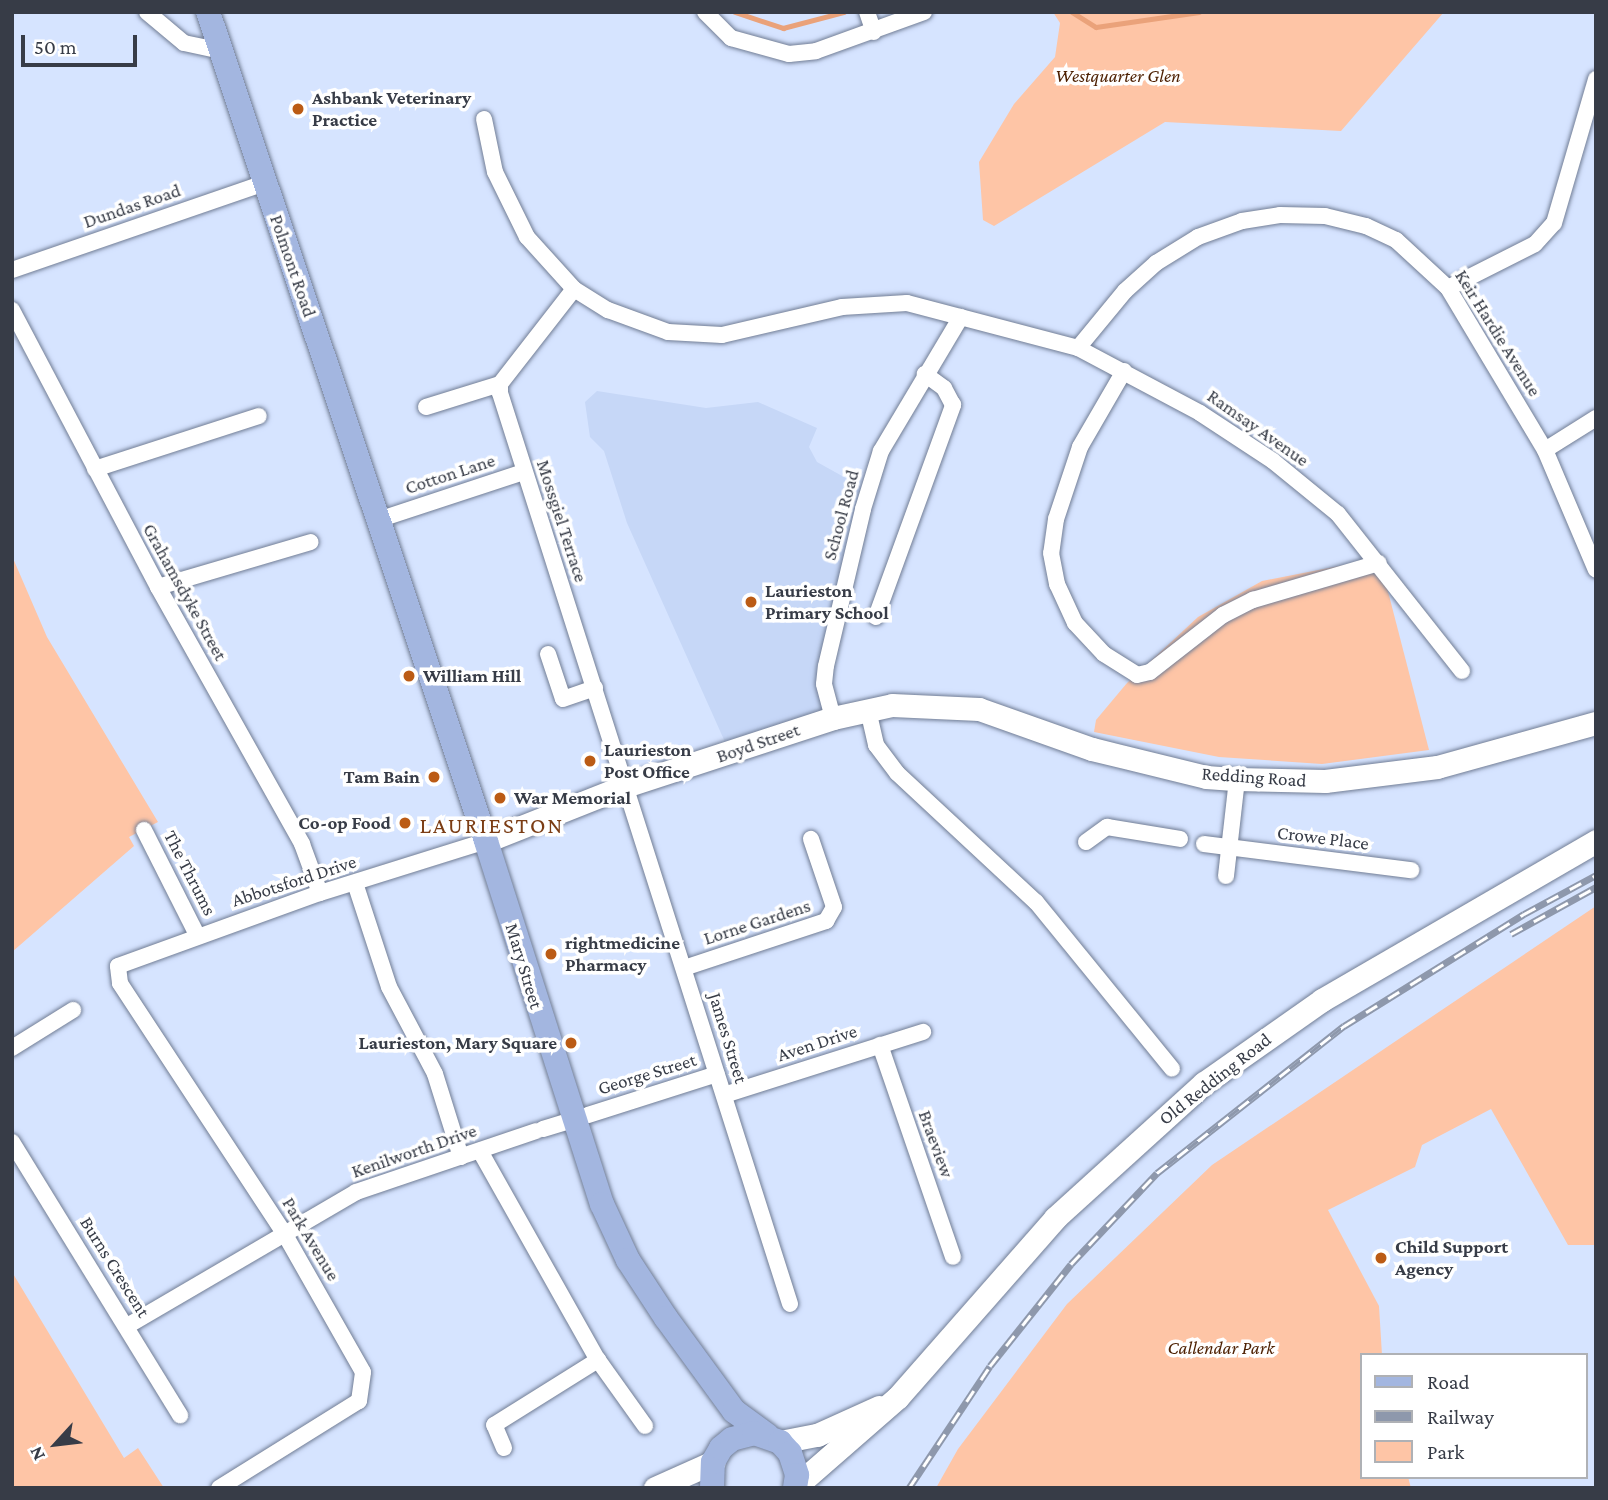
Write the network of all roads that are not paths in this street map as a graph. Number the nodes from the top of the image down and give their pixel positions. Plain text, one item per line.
1 (147, 12) edge
2 (208, 12) edge
3 (705, 12) edge
4 (924, 12) edge
5 (867, 13) edge
6 (874, 33) junction
7 (221, 51) junction
8 (1596, 79) edge
9 (484, 119) dead end
10 (265, 183) junction
11 (12, 270) edge
12 (1448, 288) junction
13 (574, 289) junction
14 (12, 310) edge
15 (961, 317) junction
16 (1078, 348) junction
17 (1124, 370) junction
18 (925, 374) junction
19 (500, 384) junction
20 (426, 407) dead end
21 (259, 416) dead end
22 (1596, 418) edge
23 (1545, 450) junction
24 (95, 469) junction
25 (524, 472) junction
26 (384, 518) junction
27 (311, 542) dead end
28 (1380, 563) junction
29 (1596, 570) edge
30 (158, 587) junction
31 (876, 617) dead end
32 (548, 654) dead end
33 (1462, 671) dead end
34 (594, 688) junction
35 (868, 710) junction
36 (833, 718) junction
37 (1596, 723) edge
38 (1237, 779) junction
39 (625, 786) junction
40 (144, 830) dead end
41 (811, 839) dead end
42 (1180, 839) dead end
43 (486, 841) junction
44 (1596, 841) edge
45 (1086, 842) dead end
46 (1204, 844) dead end
47 (1229, 849) junction
48 (1411, 870) dead end
49 (1226, 876) dead end
50 (355, 883) junction
51 (320, 893) junction
52 (197, 935) junction
53 (118, 966) joint
54 (684, 968) junction
55 (73, 1010) dead end
56 (923, 1032) dead end
57 (880, 1045) junction
58 (12, 1048) edge
59 (1172, 1069) dead end
60 (717, 1074) junction
61 (724, 1095) junction
62 (580, 1117) junction
63 (12, 1142) edge
64 (480, 1151) junction
65 (461, 1157) junction
66 (284, 1234) junction
67 (953, 1257) dead end
68 (790, 1304) dead end
69 (127, 1326) junction
70 (598, 1360) junction
71 (718, 1390) junction
72 (898, 1397) junction
73 (180, 1415) dead end
74 (645, 1426) dead end
75 (774, 1439) junction
76 (504, 1448) dead end
77 (717, 1455) junction
78 (659, 1485) edge
79 (796, 1487) edge
80 (219, 1488) edge
81 (712, 1488) edge

1 - 7 street
2 - 7 main road, Polmont Road
3 - 6 street
4 - 6 street
5 - 6 street
7 - 10 main road, Polmont Road
8 - 12 street
9 - 13 street, Ramsay Avenue
10 - 11 street, Dundas Road
10 - 26 main road, Polmont Road
12 - 16 street, Keir Hardie Avenue
12 - 23 street, Keir Hardie Avenue
13 - 15 street, Ramsay Avenue
13 - 19 street
14 - 24 street, Grahamsdyke Street
15 - 16 street, Ramsay Avenue
15 - 18 street, School Road
16 - 17 street, Ramsay Avenue
17 - 28 street, Ramsay Avenue
17 - 28 street
18 - 31 street
18 - 36 street, School Road
19 - 20 street
19 - 25 street, Mossgiel Terrace
21 - 24 street
22 - 23 street
23 - 29 street, Keir Hardie Avenue
24 - 30 street, Grahamsdyke Street
25 - 26 street, Cotton Lane
25 - 34 street, Mossgiel Terrace
26 - 43 main road, Mary Street
27 - 30 street
28 - 33 street, Ramsay Avenue
30 - 51 street, Grahamsdyke Street
32 - 34 street
34 - 39 street, Mossgiel Terrace
35 - 36 main road, Redding Road
35 - 38 main road, Redding Road
35 - 59 street, Old Redding Road
36 - 39 main road, Boyd Street
37 - 38 main road, Redding Road
38 - 47 street
39 - 43 main road, Boyd Street
39 - 54 street, James Street
40 - 52 street, The Thrums
41 - 54 street, Lorne Gardens
42 - 45 street
43 - 50 street, Abbotsford Drive
43 - 62 main road, Mary Street
44 - 72 main road, Old Redding Road
46 - 47 street, Crowe Place
47 - 48 street, Crowe Place
47 - 49 street
50 - 51 street, Abbotsford Drive
50 - 65 street
51 - 52 street, Abbotsford Drive
52 - 53 street, Abbotsford Drive
53 - 66 street, Park Avenue
54 - 60 street, James Street
55 - 58 street
56 - 57 street, Aven Drive
57 - 61 street, Aven Drive
57 - 67 street, Braeview
60 - 61 street, James Street
60 - 62 street, George Street
61 - 68 street, James Street
62 - 64 street, Kenilworth Drive
62 - 71 main road, Mary Street
63 - 69 street, Burns Crescent
64 - 65 street, Kenilworth Drive
64 - 70 street
65 - 66 street, Kenilworth Drive
66 - 69 street, Kenilworth Drive
66 - 80 street, Park Avenue
69 - 73 street, Burns Crescent
70 - 74 street
70 - 76 street
71 - 75 main road, Mary Street
71 - 77 main road, Mary Street
72 - 75 main road, Old Redding Road
72 - 79 main road, Old Redding Road
75 - 77 main road
75 - 79 main road
77 - 78 main road
77 - 81 main road, Mary Street

